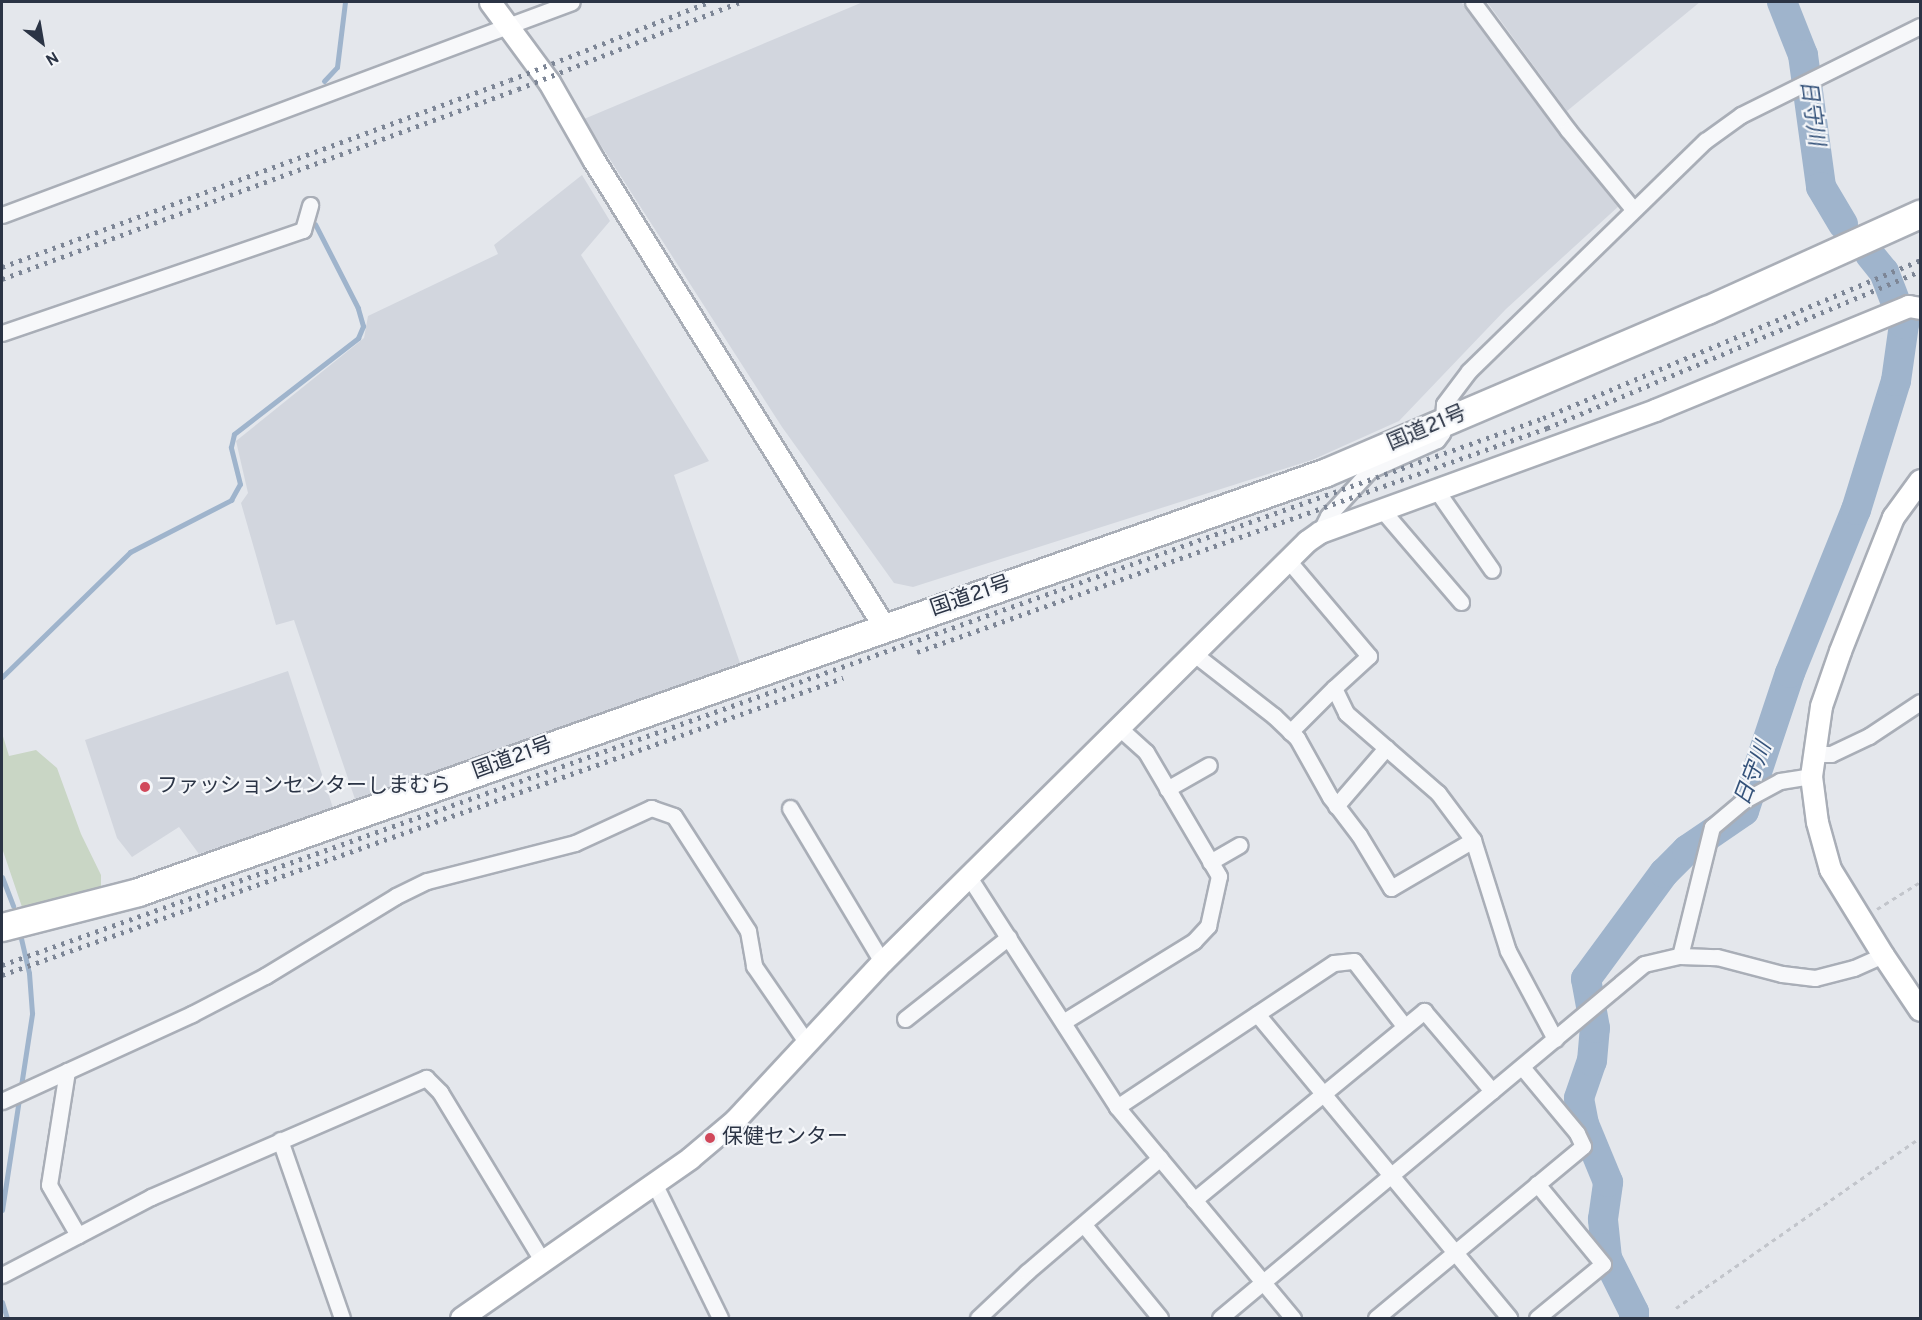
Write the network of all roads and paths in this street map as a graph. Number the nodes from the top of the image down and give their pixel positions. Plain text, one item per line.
1 (490, 2) edge
2 (572, 2) edge
3 (1473, 2) edge
4 (509, 25) junction
5 (1920, 26) edge
6 (310, 204) dead end
7 (1633, 209) junction
8 (1920, 214) edge
9 (2, 215) edge
10 (1906, 310) edge
11 (2, 333) edge
12 (1442, 422) junction
13 (1920, 480) edge
14 (1437, 491) junction
15 (1383, 511) junction
16 (1320, 532) junction
17 (1287, 559) junction
18 (1492, 570) dead end
19 (1461, 602) dead end
20 (885, 628) junction
21 (1193, 654) junction
22 (1334, 688) junction
23 (1920, 702) edge
24 (1119, 728) junction
25 (1290, 732) junction
26 (1386, 748) junction
27 (1812, 754) junction
28 (1209, 765) dead end
29 (1811, 776) junction
30 (1167, 789) junction
31 (1336, 806) junction
32 (790, 808) dead end
33 (1473, 840) junction
34 (1239, 845) dead end
35 (1210, 862) junction
36 (969, 877) junction
37 (1920, 882) edge
38 (1860, 920) junction
39 (2, 927) edge
40 (1009, 937) junction
41 (1680, 956) junction
42 (1883, 956) junction
43 (882, 962) junction
44 (1920, 1010) edge
45 (1257, 1014) junction
46 (906, 1019) dead end
47 (1063, 1022) junction
48 (1405, 1027) junction
49 (1555, 1039) junction
50 (807, 1044) junction
51 (1522, 1067) junction
52 (67, 1071) junction
53 (1492, 1091) junction
54 (1323, 1094) junction
55 (2, 1101) edge
56 (1117, 1107) junction
57 (1920, 1138) edge
58 (280, 1140) junction
59 (1160, 1158) junction
60 (1391, 1176) junction
61 (654, 1183) junction
62 (1537, 1184) junction
63 (1194, 1200) junction
64 (1084, 1225) junction
65 (78, 1235) junction
66 (1455, 1253) junction
67 (543, 1262) junction
68 (5, 1273) edge
69 (1263, 1282) junction
70 (1676, 1308) dead end
71 (342, 1318) edge
72 (461, 1318) edge
73 (720, 1318) edge
74 (978, 1318) edge
75 (1160, 1318) edge
76 (1220, 1318) edge
77 (1293, 1318) edge
78 (1376, 1318) edge
79 (1509, 1318) edge
80 (1537, 1318) edge

1 - 4 street
2 - 4 street
3 - 7 street
4 - 9 street
4 - 20 street
5 - 7 street
6 - 11 street
7 - 12 street
8 - 12 highway, 国道21号
10 - 14 street
12 - 16 street
12 - 20 highway, 国道21号
13 - 27 street
14 - 15 street
14 - 18 street
15 - 16 street
15 - 19 street
16 - 17 street
17 - 21 street
17 - 22 street
20 - 39 highway, 国道21号
21 - 24 street
21 - 25 street
22 - 25 street
22 - 26 street
23 - 27 street
24 - 30 street
24 - 36 street
25 - 31 street
26 - 31 street
26 - 33 street
27 - 29 street
28 - 30 street
29 - 38 street
29 - 41 street
30 - 35 street
31 - 33 street
32 - 43 street
33 - 49 street
34 - 35 street
35 - 47 street
36 - 40 street
36 - 43 street
37 - 38 path
38 - 42 street
40 - 46 street
40 - 47 street
41 - 42 street
41 - 49 street
42 - 44 street
43 - 50 street
45 - 48 street
45 - 54 street
45 - 56 street
47 - 56 street
48 - 53 street
48 - 54 street
49 - 51 street
50 - 52 street
50 - 61 street
51 - 53 street
51 - 62 street
52 - 55 street
52 - 65 street
53 - 60 street
54 - 60 street
54 - 63 street
56 - 59 street
57 - 70 path
58 - 65 street
58 - 67 street
58 - 71 street
59 - 63 street
59 - 64 street
60 - 66 street
60 - 69 street
61 - 67 street
61 - 73 street
62 - 66 street
62 - 80 street
63 - 69 street
64 - 74 street
64 - 75 street
65 - 68 street
66 - 78 street
66 - 79 street
67 - 72 street
69 - 76 street
69 - 77 street

